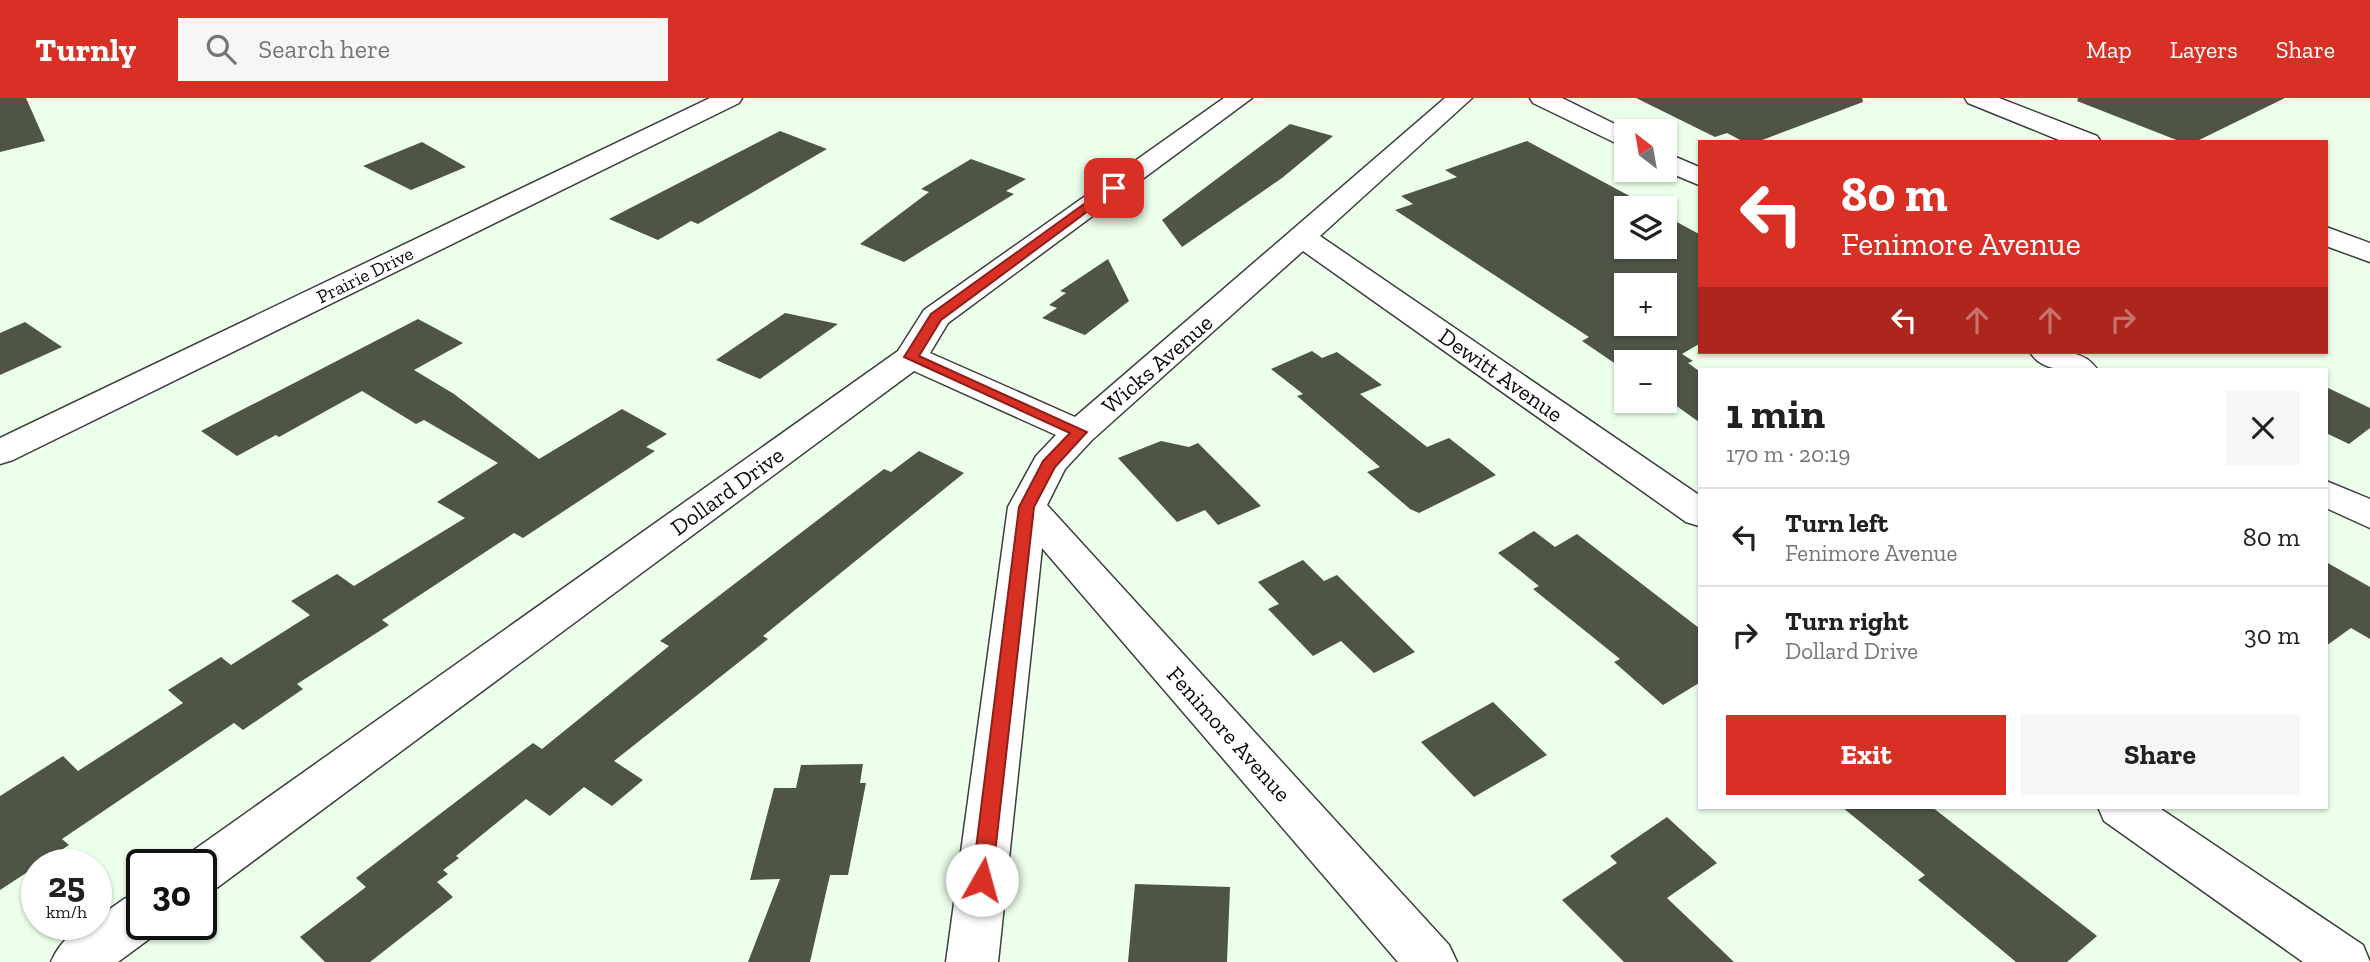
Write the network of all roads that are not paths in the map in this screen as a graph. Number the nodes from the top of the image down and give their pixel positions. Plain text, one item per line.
1 (730, 98) edge
2 (1240, 98) edge
3 (1460, 98) edge
4 (1542, 98) edge
5 (1977, 98) edge
6 (1614, 134) edge
7 (2083, 140) edge
8 (1677, 166) edge
9 (1698, 177) edge
10 (1302, 237) junction
11 (2328, 237) edge
12 (2370, 253) edge
13 (2050, 354) edge
14 (911, 357) junction
15 (2079, 368) edge
16 (1079, 432) junction
17 (0, 452) edge
18 (2328, 494) edge
19 (1027, 507) junction
20 (1698, 512) edge
21 (2370, 515) edge
22 (2125, 809) edge
23 (217, 860) edge
24 (126, 927) edge
25 (77, 962) edge
26 (972, 962) edge
27 (1431, 962) edge
28 (2345, 962) edge

1 - 17 street, Prairie Drive
2 - 14 street, Dollard Drive
3 - 10 street, Wicks Avenue
4 - 6 street
5 - 7 street
8 - 9 street
10 - 16 street, Wicks Avenue
10 - 20 street, Dewitt Avenue
11 - 12 street
13 - 15 street
14 - 16 street
14 - 23 street, Dollard Drive
16 - 19 street, Wicks Avenue
18 - 21 street
19 - 26 street, Wicks Avenue
19 - 27 street, Fenimore Avenue
22 - 28 street
24 - 25 street

